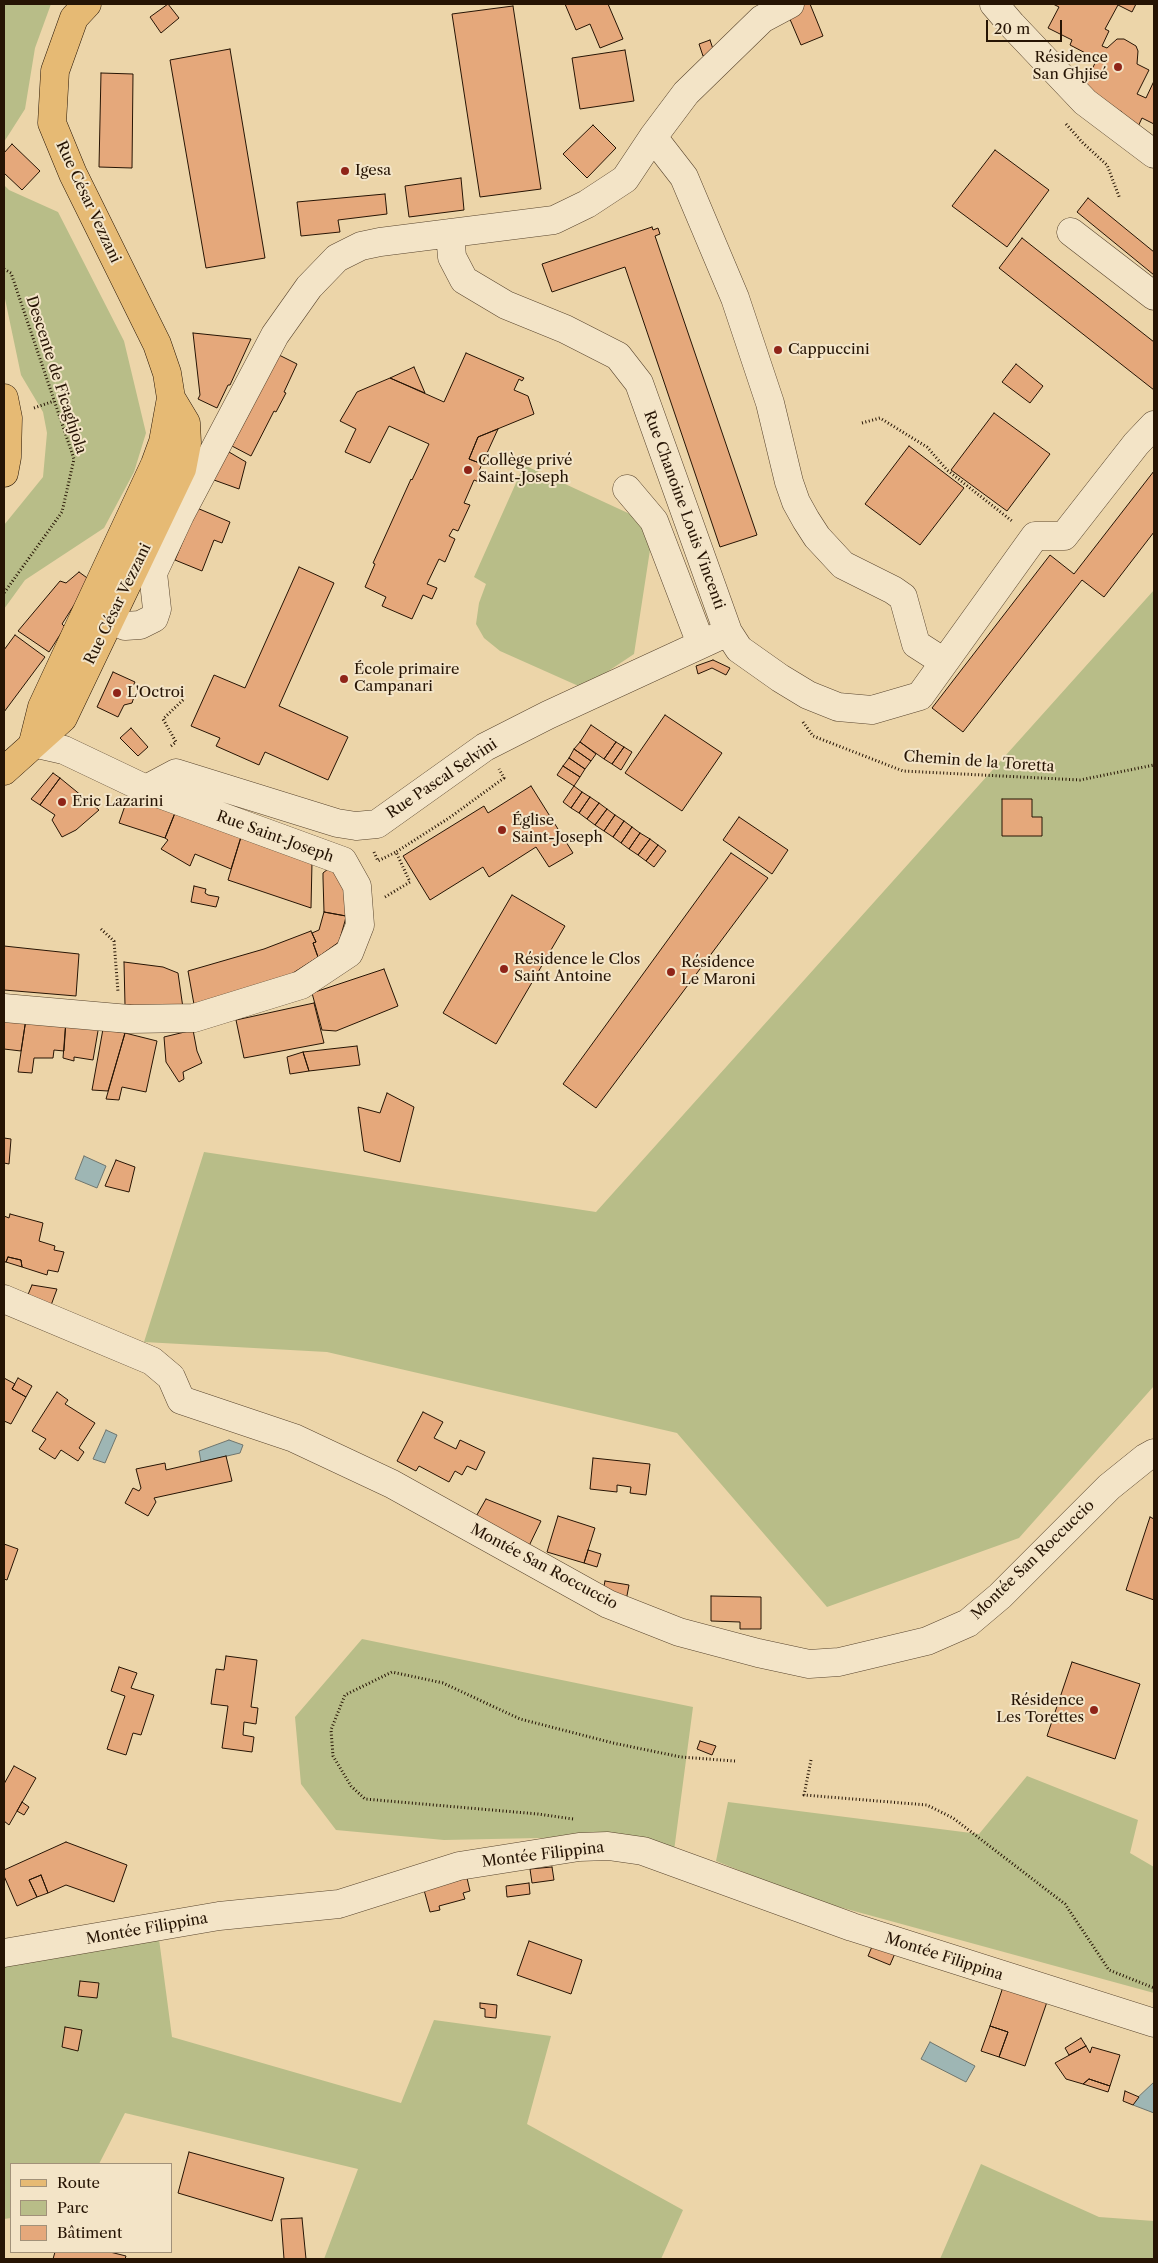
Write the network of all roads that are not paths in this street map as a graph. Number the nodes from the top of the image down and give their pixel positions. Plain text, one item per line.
1 (88, 4) edge
2 (790, 4) edge
3 (994, 4) edge
4 (652, 137) junction
5 (1154, 154) edge
6 (1072, 232) dead end
7 (450, 233) junction
8 (1154, 296) edge
9 (4, 398) edge
10 (1154, 425) edge
11 (4, 474) edge
12 (627, 489) dead end
13 (99, 615) junction
14 (728, 632) junction
15 (701, 644) junction
16 (944, 662) junction
17 (33, 743) junction
18 (4, 771) edge
19 (146, 790) junction
20 (4, 1008) edge
21 (4, 1299) edge
22 (1154, 1453) edge
23 (4, 1953) edge
24 (1154, 2023) edge

1 - 13 main road, Rue César Vezzani
2 - 4 street
3 - 5 street
4 - 7 street
4 - 16 street
6 - 8 street
7 - 13 street
7 - 14 street, Rue Chanoine Louis Vincenti
9 - 11 main road
10 - 16 street, Rue Chanoine Louis Vincenti
12 - 15 street
13 - 17 main road, Rue César Vezzani
14 - 15 street, Rue Pascal Selvini
14 - 16 street, Rue Chanoine Louis Vincenti
15 - 19 street, Rue Pascal Selvini
17 - 18 main road
17 - 19 street, Rue Saint-Joseph
19 - 20 street, Rue Saint-Joseph
21 - 22 street, Montée San Roccuccio
23 - 24 street, Montée Filippina

